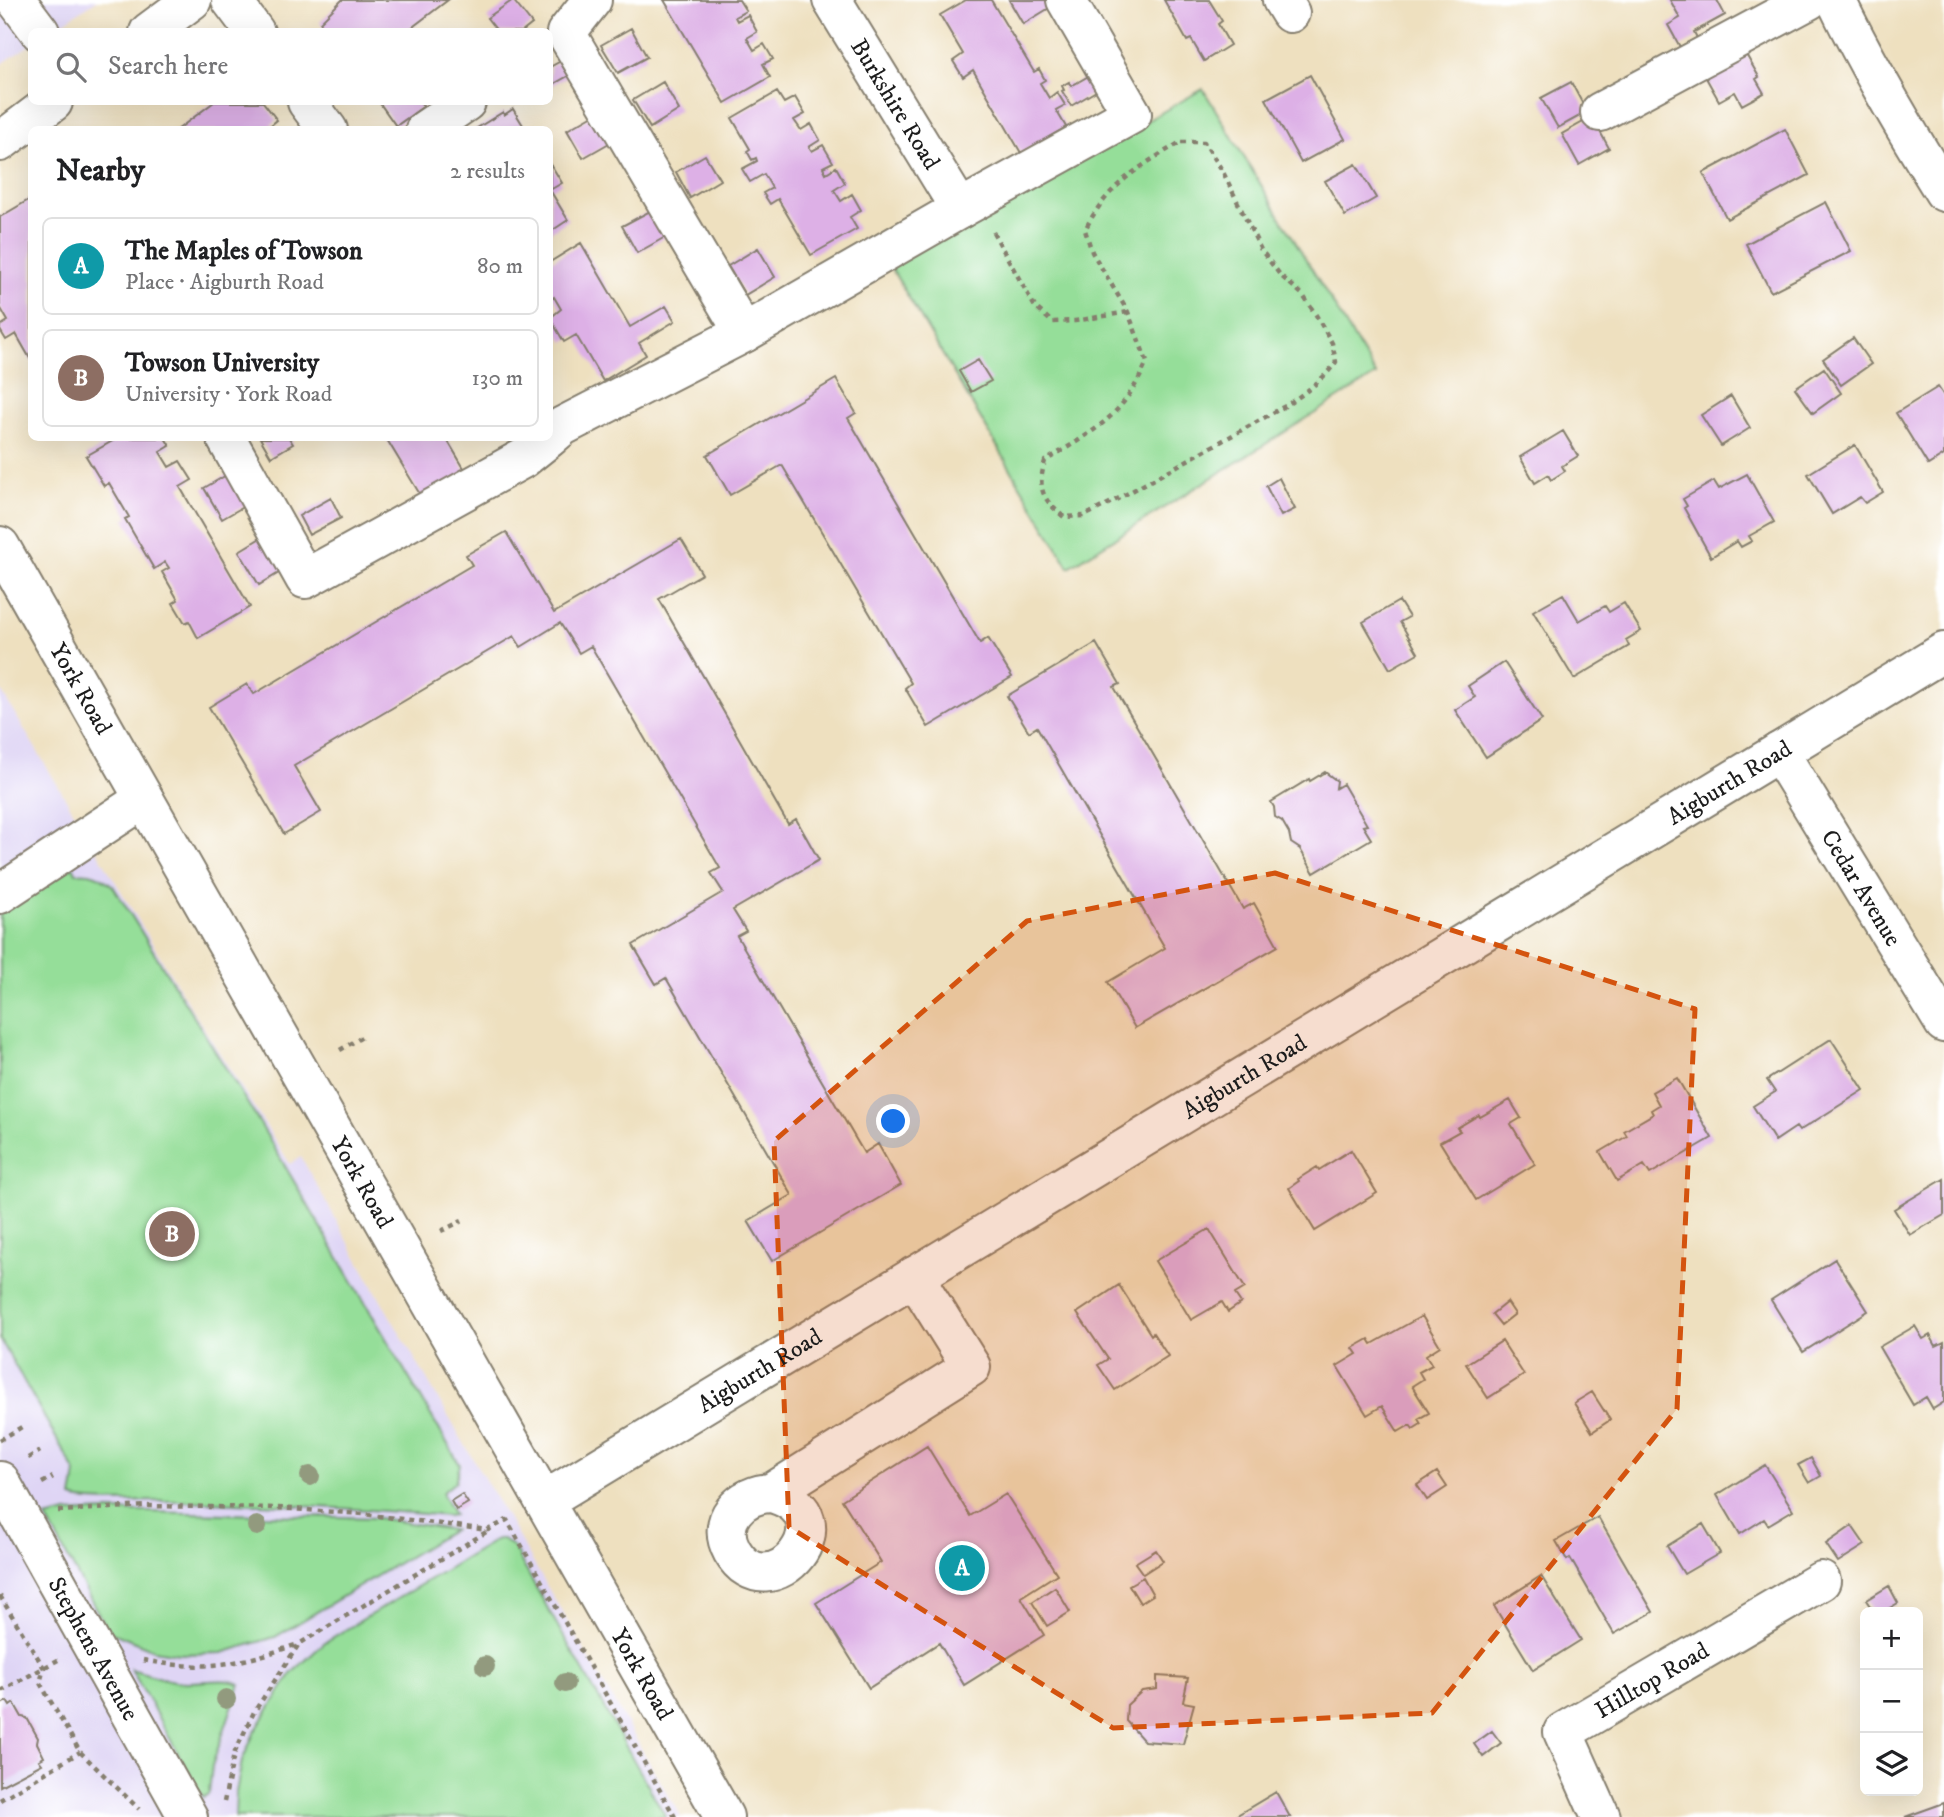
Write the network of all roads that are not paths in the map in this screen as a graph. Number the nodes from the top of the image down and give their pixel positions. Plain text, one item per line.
1 (16, 0) edge
2 (192, 0) edge
3 (231, 0) edge
4 (592, 0) edge
5 (832, 0) edge
6 (1066, 0) edge
7 (1809, 0) edge
8 (1836, 0) edge
9 (37, 28) edge
10 (154, 28) edge
11 (252, 28) edge
12 (558, 39) edge
13 (309, 105) edge
14 (462, 105) edge
15 (1600, 112) dead end
16 (42, 116) edge
17 (325, 126) edge
18 (431, 126) edge
19 (0, 142) edge
20 (1942, 185) edge
21 (960, 209) junction
22 (744, 333) junction
23 (553, 433) edge
24 (228, 441) edge
25 (543, 441) edge
26 (0, 546) edge
27 (1944, 652) edge
28 (1779, 752) junction
29 (144, 799) junction
30 (0, 894) edge
31 (1944, 1023) edge
32 (914, 1276) junction
33 (0, 1481) edge
34 (771, 1493) dead end
35 (544, 1501) junction
36 (1821, 1581) dead end
37 (206, 1811) edge
38 (724, 1817) edge
39 (1601, 1817) edge

1 - 9 street
2 - 10 street
3 - 11 street
4 - 12 street
5 - 21 street, Burkshire Road
6 - 21 street
7 - 15 street
8 - 20 street
12 - 22 street
13 - 17 street
14 - 18 street
16 - 19 street
21 - 22 street
22 - 23 street
24 - 25 street
26 - 29 street, York Road
27 - 28 street, Aigburth Road
28 - 31 street, Cedar Avenue
28 - 32 street, Aigburth Road
29 - 30 street
29 - 35 street, York Road
32 - 34 street
32 - 35 street, Aigburth Road
33 - 37 street, Stephens Avenue
35 - 38 street, York Road
36 - 39 street, Hilltop Road

